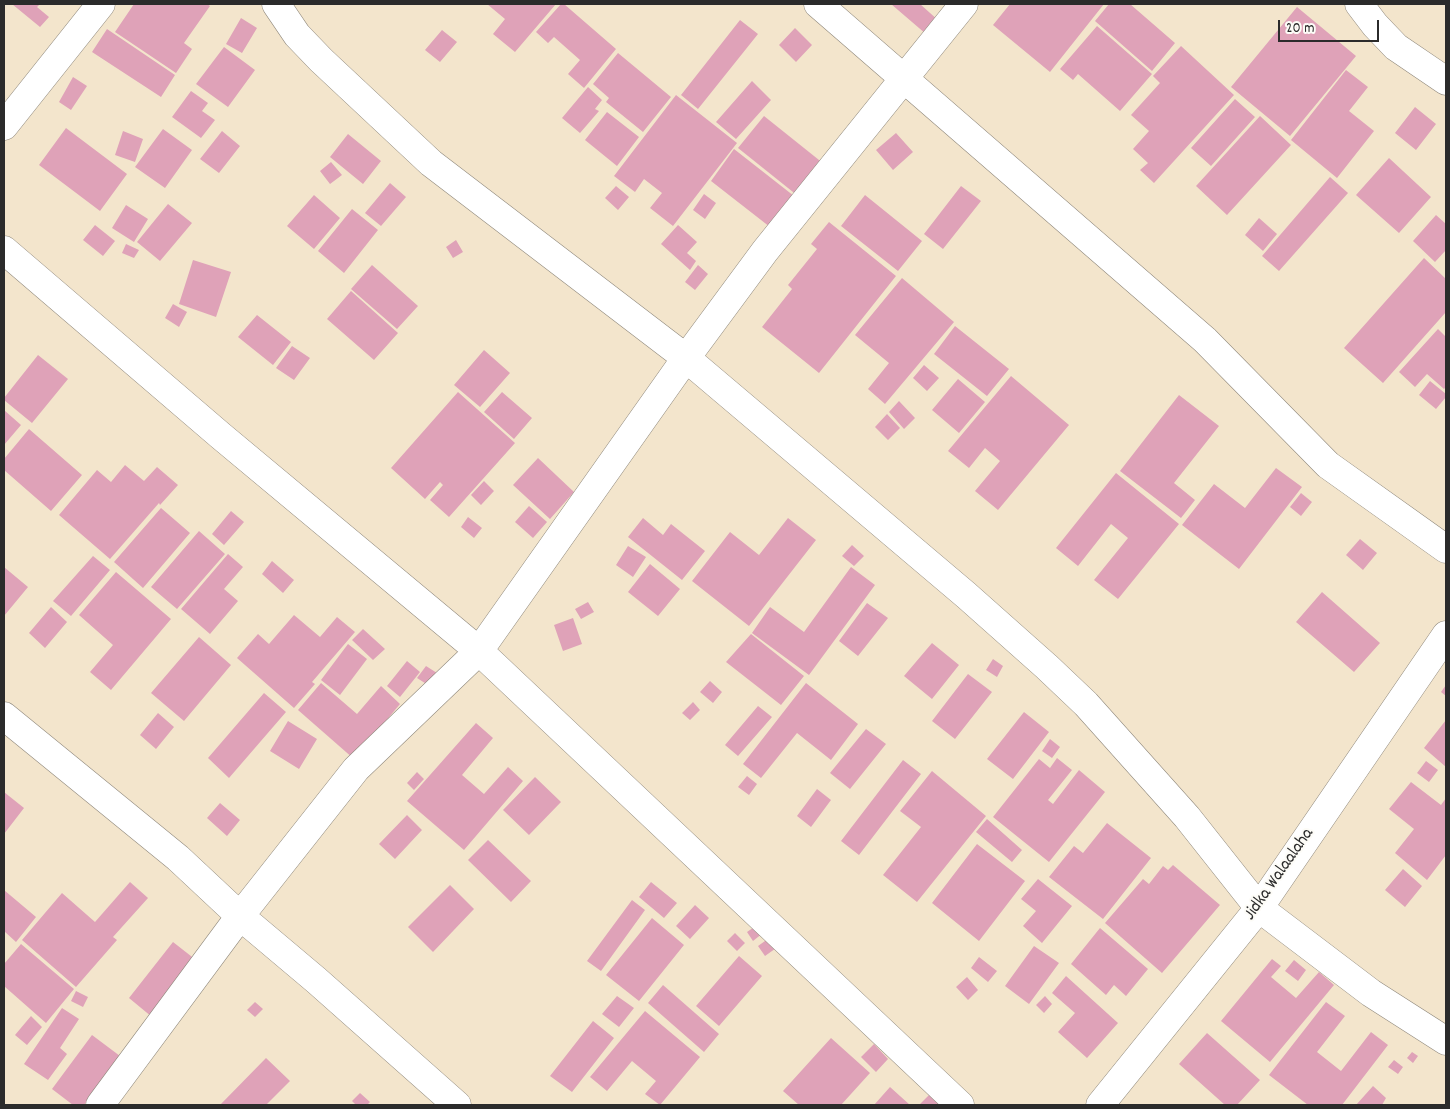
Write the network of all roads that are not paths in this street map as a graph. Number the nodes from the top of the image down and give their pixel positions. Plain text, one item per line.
1 (101, 4) edge
2 (276, 4) edge
3 (818, 4) edge
4 (964, 4) edge
5 (1359, 4) edge
6 (903, 79) junction
7 (1446, 81) edge
8 (4, 126) edge
9 (4, 250) edge
10 (686, 358) junction
11 (1446, 549) edge
12 (1446, 635) edge
13 (479, 651) junction
14 (4, 716) edge
15 (1259, 908) junction
16 (240, 916) junction
17 (1446, 1041) edge
18 (100, 1105) edge
19 (457, 1105) edge
20 (960, 1105) edge
21 (1100, 1105) edge

1 - 8 street
2 - 10 street
3 - 6 street
4 - 6 street
5 - 7 street
6 - 10 street
6 - 11 street
9 - 13 street
10 - 13 street
10 - 15 street
12 - 15 street, Jidka Walaalaha
13 - 16 street
13 - 20 street
14 - 16 street
15 - 17 street
15 - 21 street, Jidka Walaalaha
16 - 18 street
16 - 19 street

